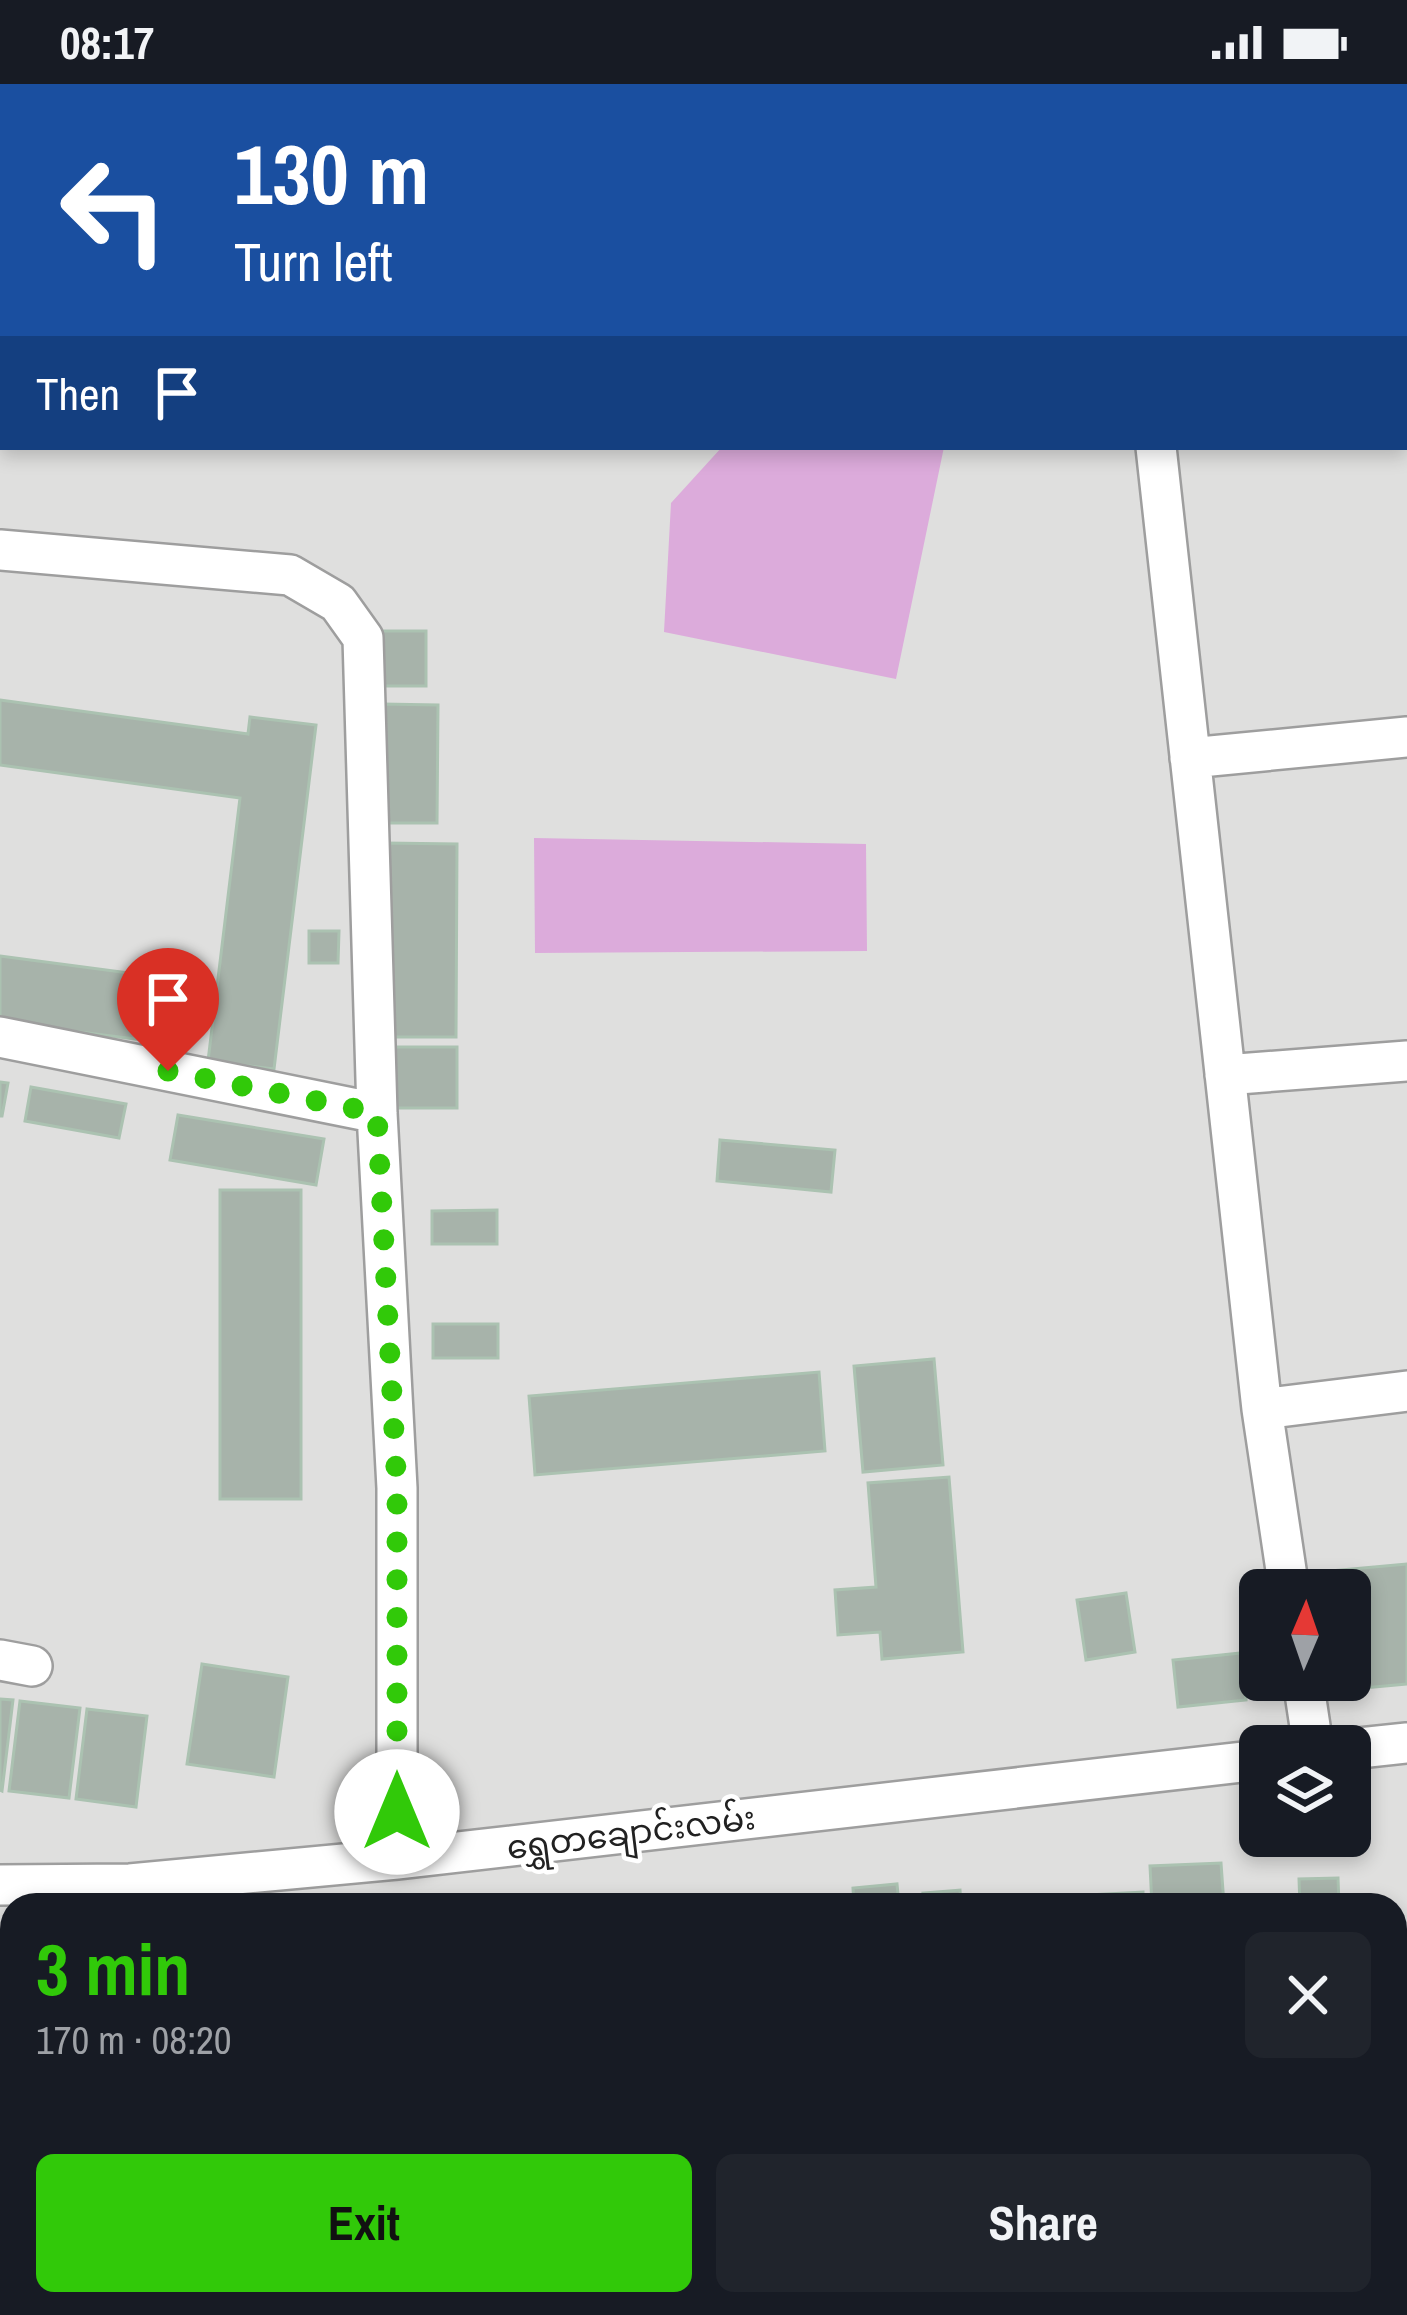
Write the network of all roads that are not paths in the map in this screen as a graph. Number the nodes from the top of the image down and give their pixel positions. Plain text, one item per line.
1 (1156, 450) edge
2 (0, 550) edge
3 (1407, 737) edge
4 (1190, 758) junction
5 (0, 1037) edge
6 (1407, 1060) edge
7 (1225, 1075) junction
8 (377, 1113) junction
9 (1407, 1391) edge
10 (1262, 1409) junction
11 (1286, 1569) edge
12 (1407, 1743) edge
13 (1371, 1747) edge
14 (1239, 1762) edge
15 (397, 1858) junction
16 (0, 1885) edge
17 (117, 1893) edge
18 (139, 1893) edge

1 - 4 street
2 - 8 street
3 - 4 street
4 - 7 street
5 - 8 street
6 - 7 street
7 - 10 street
8 - 15 street
9 - 10 street
10 - 11 street
12 - 13 street
14 - 15 street, ရွှေတချောင်းလမ်း
15 - 18 street, ရွှေတချောင်းလမ်း
16 - 17 street, ရွှေတချောင်းလမ်း

